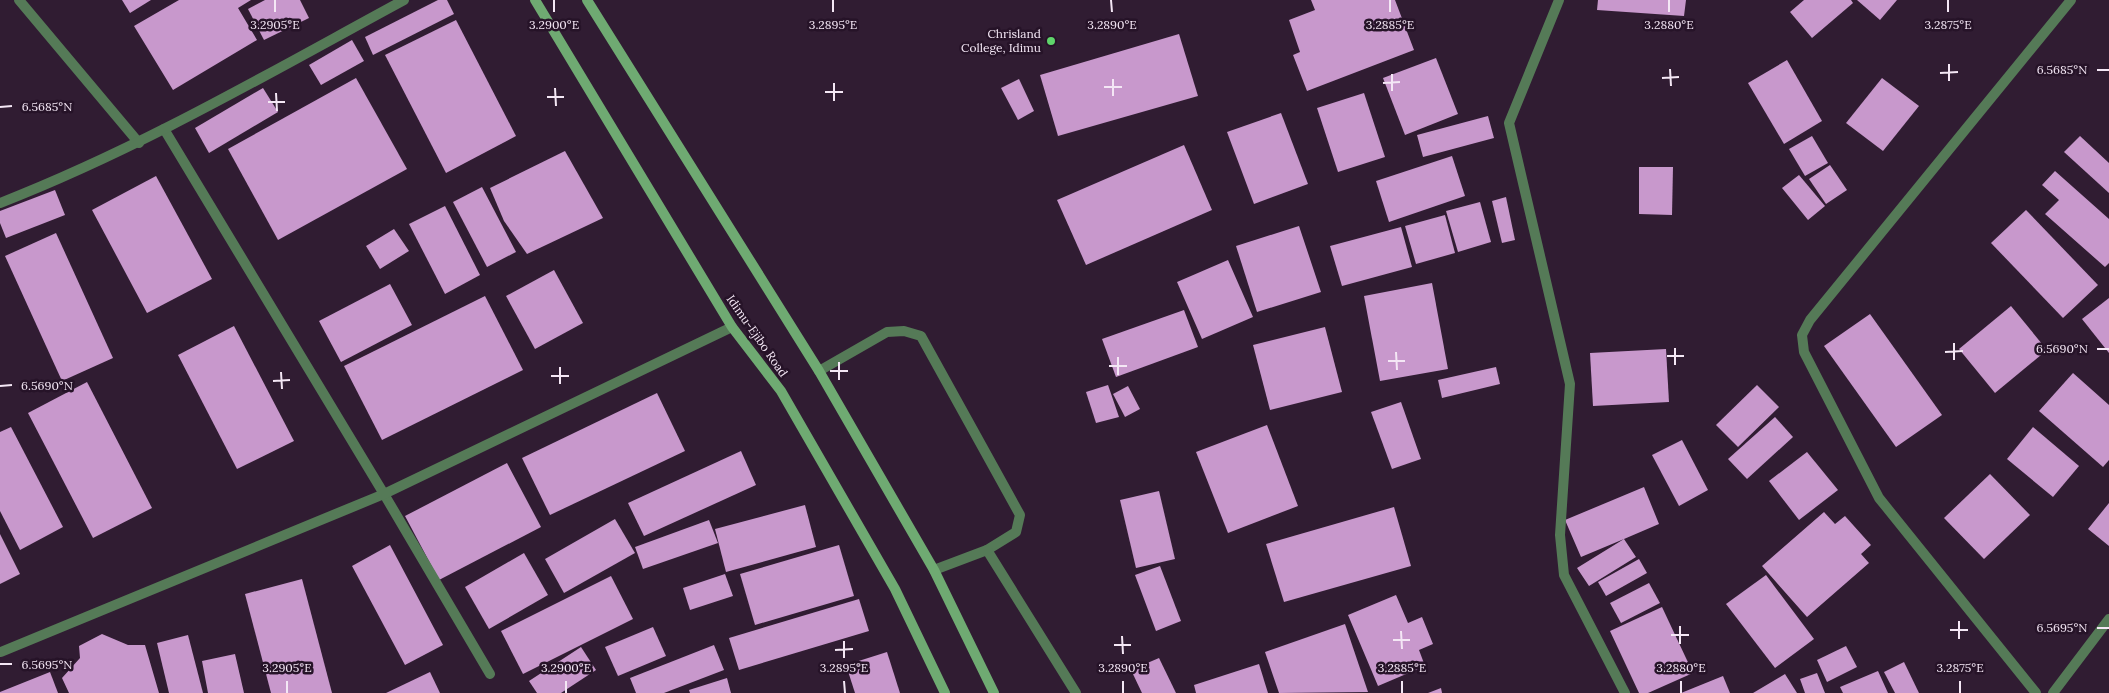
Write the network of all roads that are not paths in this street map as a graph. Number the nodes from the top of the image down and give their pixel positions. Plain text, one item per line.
1 (19, 0) edge
2 (404, 0) edge
3 (535, 0) edge
4 (588, 0) edge
5 (1559, 0) edge
6 (2071, 0) edge
7 (164, 130) junction
8 (139, 143) junction
9 (0, 203) edge
10 (732, 327) junction
11 (819, 371) junction
12 (384, 494) junction
13 (987, 550) junction
14 (934, 570) junction
15 (2109, 619) edge
16 (1, 652) dead end
17 (490, 674) dead end
18 (946, 693) edge
19 (994, 693) edge
20 (1076, 693) edge
21 (1625, 693) edge
22 (2036, 693) edge
23 (2053, 693) edge

1 - 8 street
2 - 7 street
3 - 10 main road, Idimu-Ejibo Road
4 - 11 main road
5 - 21 street
6 - 22 street
7 - 8 street
7 - 12 street
8 - 9 street
10 - 12 street
10 - 18 main road, Idimu-Ejibo Road
11 - 13 street
11 - 14 main road
12 - 16 street
12 - 17 street
13 - 14 street
13 - 20 street
14 - 19 main road
15 - 23 street

